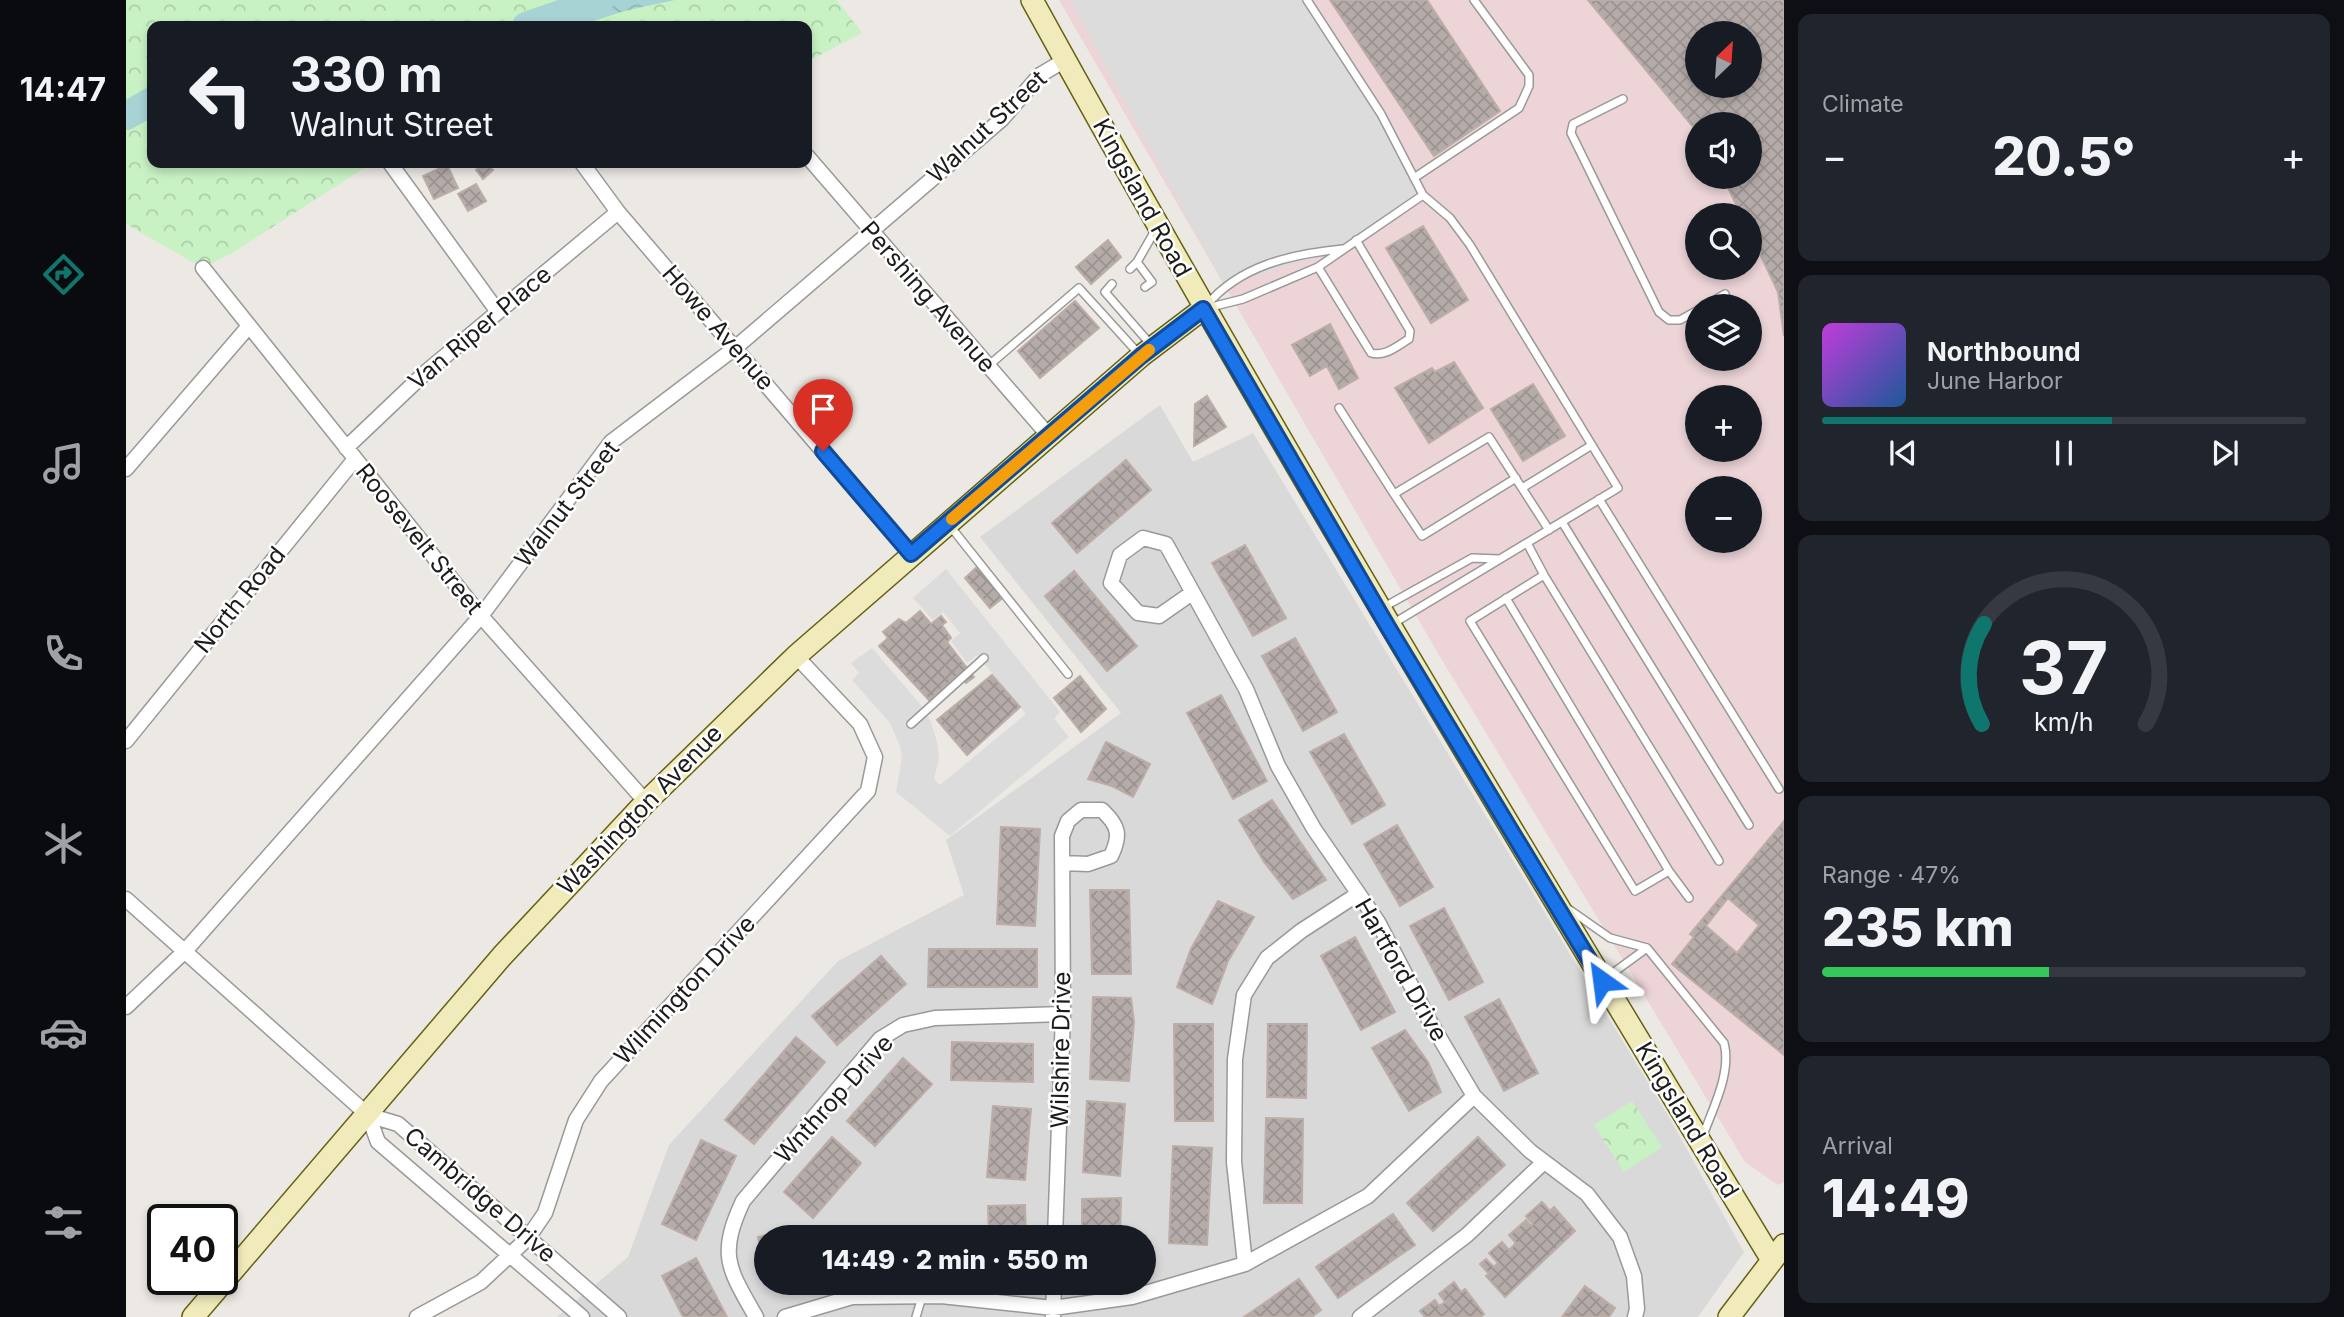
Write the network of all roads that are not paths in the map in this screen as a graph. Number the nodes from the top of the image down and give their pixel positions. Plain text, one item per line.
1 (1032, 0) edge
2 (1307, 0) edge
3 (1474, 0) edge
4 (1065, 60) junction
5 (1623, 99) dead end
6 (812, 162) edge
7 (394, 168) edge
8 (586, 168) edge
9 (1414, 178) junction
10 (1423, 195) junction
11 (618, 212) junction
12 (1158, 225) junction
13 (871, 232) junction
14 (1356, 240) junction
15 (1343, 248) junction
16 (1137, 262) junction
17 (1318, 267) junction
18 (203, 268) dead end
19 (1129, 269) dead end
20 (1145, 273) junction
21 (1138, 279) dead end
22 (1112, 284) dead end
23 (1145, 287) dead end
24 (1120, 295) dead end
25 (1112, 301) junction
26 (1127, 304) dead end
27 (1203, 309) junction
28 (1121, 310) junction
29 (498, 312) junction
30 (1685, 317) edge
31 (249, 326) junction
32 (736, 348) junction
33 (1147, 352) junction
34 (988, 366) junction
35 (1339, 408) dead end
36 (1049, 436) junction
37 (1592, 445) junction
38 (350, 454) junction
39 (126, 468) edge
40 (1516, 478) junction
41 (1522, 488) junction
42 (1394, 494) junction
43 (1599, 499) junction
44 (1562, 522) junction
45 (947, 523) junction
46 (1549, 530) junction
47 (1527, 543) junction
48 (911, 554) junction
49 (1500, 559) junction
50 (1544, 575) junction
51 (1192, 593) junction
52 (1506, 598) junction
53 (481, 616) junction
54 (1383, 619) junction
55 (796, 656) junction
56 (984, 657) dead end
57 (1068, 674) dead end
58 (911, 724) dead end
59 (126, 741) edge
60 (1779, 789) dead end
61 (646, 802) junction
62 (1749, 825) dead end
63 (1719, 861) dead end
64 (1062, 863) junction
65 (1669, 871) junction
66 (1359, 894) junction
67 (1550, 894) junction
68 (1689, 898) dead end
69 (126, 899) edge
70 (1647, 948) junction
71 (185, 951) junction
72 (1602, 981) junction
73 (126, 1007) edge
74 (1063, 1014) junction
75 (1474, 1096) junction
76 (368, 1115) junction
77 (1700, 1142) junction
78 (1544, 1162) junction
79 (1055, 1225) edge
80 (528, 1238) junction
81 (1778, 1252) edge
82 (512, 1255) junction
83 (1245, 1264) junction
84 (923, 1296) junction
85 (1053, 1312) edge
86 (193, 1317) edge
87 (417, 1317) edge
88 (582, 1317) edge
89 (619, 1317) edge
90 (757, 1317) edge
91 (785, 1317) edge
92 (916, 1317) edge
93 (1360, 1317) edge
94 (1635, 1317) edge
95 (1729, 1317) edge

1 - 4 main road, Kingsland Road
2 - 9 lane
3 - 9 lane
4 - 12 main road, Kingsland Road
4 - 13 street, Walnut Street
5 - 30 lane
6 - 13 street, Pershing Avenue
7 - 29 street
8 - 11 street, Howe Avenue
9 - 10 lane
10 - 14 lane
10 - 37 lane
11 - 29 street, Van Riper Place
11 - 32 street, Howe Avenue
12 - 16 lane
12 - 27 main road, Kingsland Road
13 - 32 street, Walnut Street
13 - 34 street, Pershing Avenue
14 - 15 lane
14 - 17 lane
15 - 17 lane
15 - 27 lane
16 - 19 lane
16 - 20 lane
17 - 27 lane
18 - 31 street, Roosevelt Street
20 - 21 lane
20 - 23 lane
22 - 25 lane
24 - 25 lane
25 - 28 lane
26 - 28 lane
27 - 33 main road
27 - 54 main road, Kingsland Road
28 - 33 lane
29 - 38 street, Van Riper Place
31 - 38 street, Roosevelt Street
31 - 39 street
32 - 48 street, Howe Avenue
32 - 53 street, Walnut Street
33 - 34 lane
33 - 36 main road, Washington Avenue
34 - 36 street, Pershing Avenue
35 - 42 lane
36 - 45 main road, Washington Avenue
37 - 41 lane
37 - 43 lane
38 - 53 street, Roosevelt Street
38 - 59 street, North Road
40 - 41 lane
40 - 42 lane
40 - 42 lane
41 - 46 lane
43 - 44 lane
43 - 60 lane
44 - 46 lane
44 - 62 lane
45 - 48 main road, Washington Avenue
45 - 57 lane
46 - 47 lane
47 - 49 lane
47 - 50 lane
48 - 55 main road, Washington Avenue
49 - 54 lane
49 - 54 lane
50 - 52 lane
50 - 63 lane
51 - 51 street
51 - 66 street, Hartford Drive
52 - 65 lane
52 - 65 lane
53 - 61 street, Roosevelt Street
53 - 71 street, Walnut Street
54 - 67 main road, Kingsland Road
55 - 61 main road, Washington Avenue
55 - 80 street, Wilmington Drive
56 - 58 lane
61 - 76 main road, Washington Avenue
64 - 64 street, Wilshire Drive
64 - 74 street, Wilshire Drive
65 - 68 lane
66 - 75 street, Hartford Drive
66 - 83 street
67 - 70 lane
67 - 72 main road, Kingsland Road
69 - 71 street
70 - 72 lane
70 - 77 lane
71 - 73 street, Walnut Street
71 - 76 street
72 - 77 main road, Kingsland Road
74 - 79 street, Wilshire Drive
74 - 90 street, Wnthrop Drive
75 - 78 street, Hartford Drive
75 - 83 street
76 - 80 street, Cambridge Drive
76 - 82 street, Cambridge Drive
76 - 86 main road, Washington Avenue
77 - 81 main road, Kingsland Road
78 - 93 street
78 - 94 street, Hartford Drive
80 - 82 street, Wilmington Drive
80 - 89 street, Cambridge Drive
81 - 95 main road
82 - 87 street, Wilmington Drive
82 - 88 street, Cambridge Drive
83 - 85 street
84 - 85 street
84 - 91 street
84 - 92 lane

